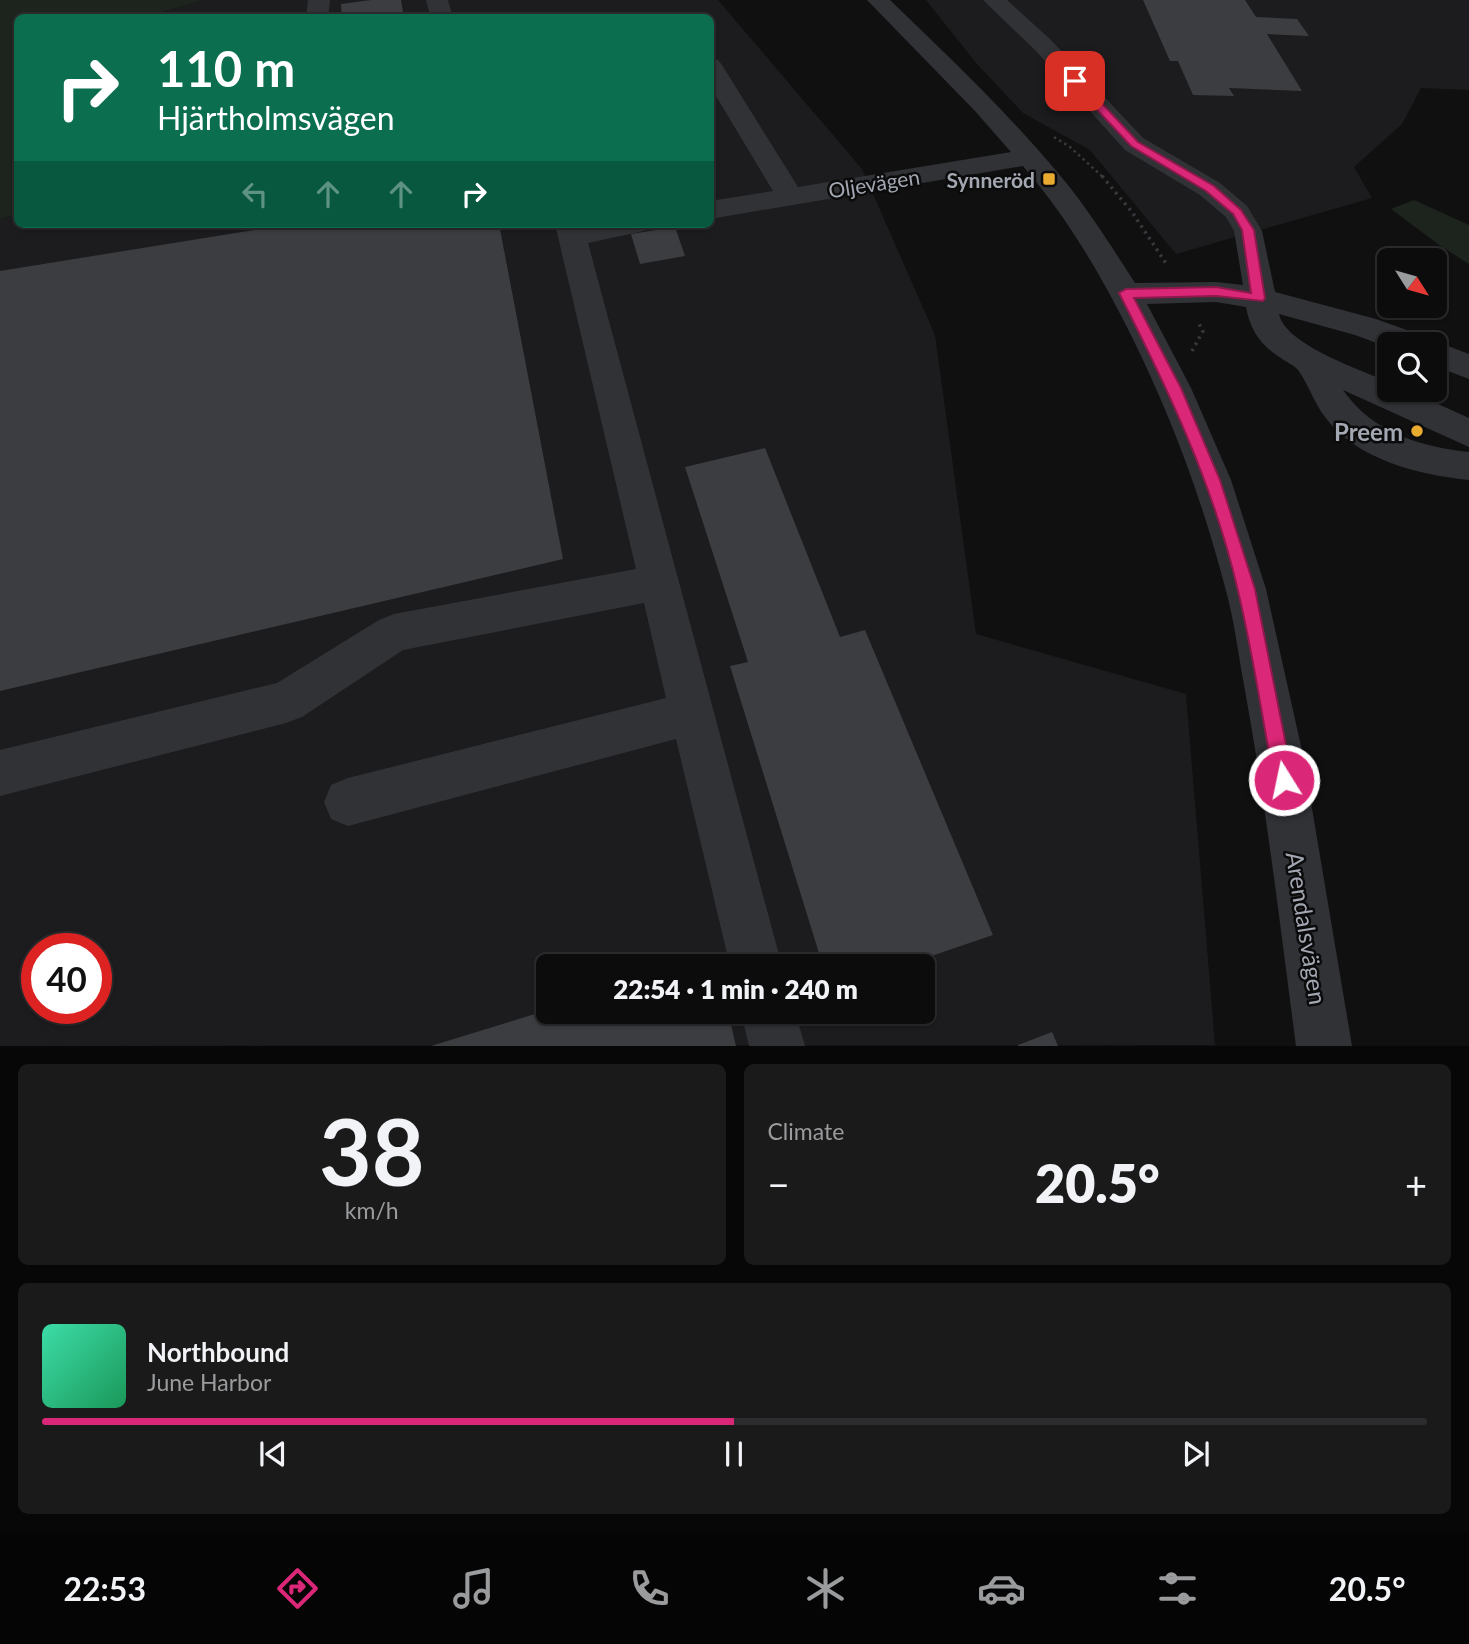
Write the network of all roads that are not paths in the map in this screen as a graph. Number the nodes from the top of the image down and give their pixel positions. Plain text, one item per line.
1 (878, 0) edge
2 (994, 0) edge
3 (714, 72) edge
4 (1031, 157) junction
5 (790, 196) junction
6 (714, 209) edge
7 (593, 228) edge
8 (571, 230) edge
9 (1126, 293) junction
10 (1258, 298) junction
11 (1379, 332) edge
12 (1447, 358) edge
13 (1310, 361) junction
14 (1469, 367) edge
15 (1469, 433) edge
16 (1469, 466) edge
17 (658, 583) junction
18 (692, 713) junction
19 (0, 773) edge
20 (348, 802) dead end
21 (753, 954) edge
22 (771, 1024) edge
23 (777, 1045) edge
24 (1324, 1045) edge

1 - 4 street
2 - 10 street
3 - 5 street
4 - 5 street, Oljevägen
4 - 9 street
5 - 6 street, Oljevägen
7 - 8 street
8 - 17 street
9 - 10 street
9 - 24 street, Arendalsvägen
10 - 11 street
10 - 13 street
12 - 14 street
13 - 15 street
13 - 16 street
17 - 18 street
17 - 19 street
18 - 20 street
18 - 21 street
22 - 23 street

